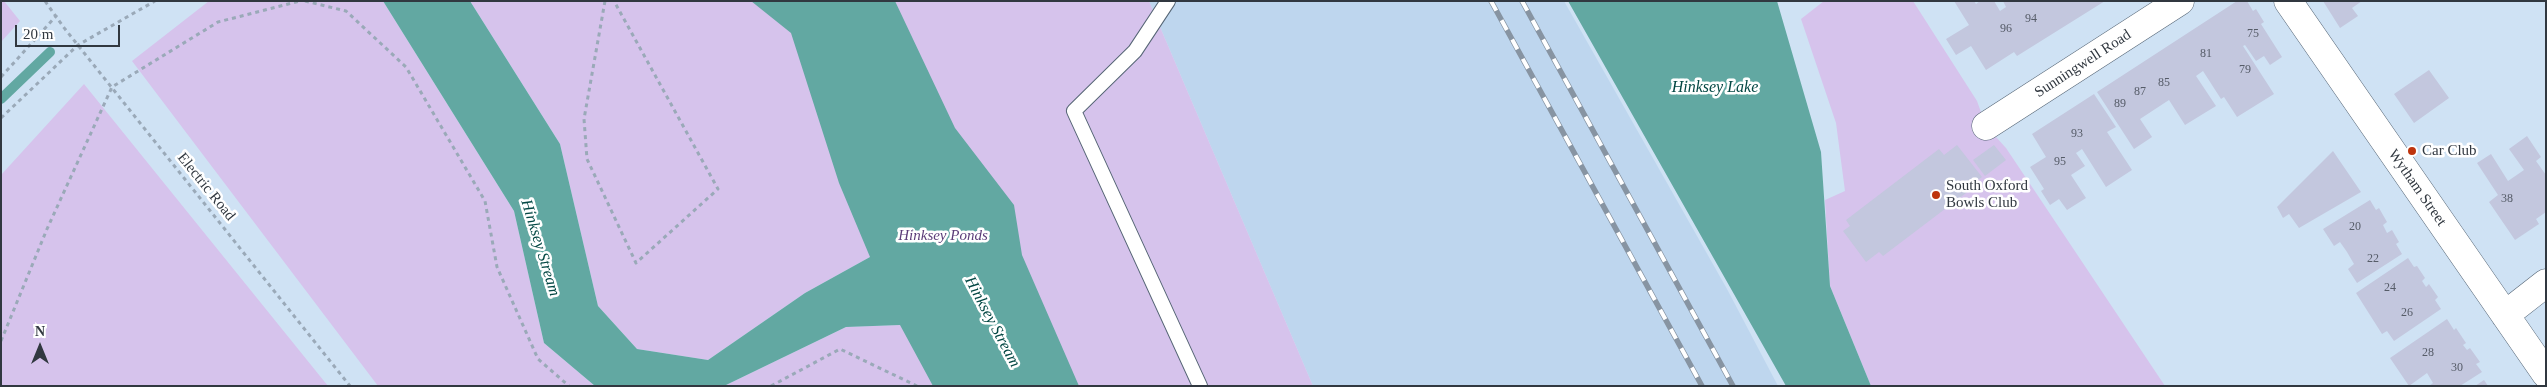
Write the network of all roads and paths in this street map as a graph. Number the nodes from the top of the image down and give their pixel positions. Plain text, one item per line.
1 (45, 1) edge
2 (155, 1) edge
3 (300, 1) edge
4 (305, 1) edge
5 (605, 1) edge
6 (614, 1) edge
7 (1168, 1) edge
8 (2180, 1) edge
9 (2288, 1) edge
10 (57, 15) junction
11 (78, 44) junction
12 (1, 77) edge
13 (112, 87) junction
14 (1, 118) edge
15 (1986, 126) dead end
16 (2546, 284) edge
17 (2505, 315) junction
18 (1, 341) edge
19 (2546, 374) edge
20 (350, 386) edge
21 (569, 386) edge
22 (771, 386) edge
23 (917, 386) edge
24 (1200, 386) edge

1 - 10 path, Electric Road
2 - 11 path
3 - 13 path
4 - 21 path
5 - 6 path
7 - 24 lane
8 - 15 street, Sunningwell Road
9 - 17 street, Wytham Street
10 - 11 path, Electric Road
10 - 12 path
11 - 13 path, Electric Road
11 - 14 path
13 - 18 path
13 - 20 path, Electric Road
16 - 17 street
17 - 19 street, Wytham Street
22 - 23 path

